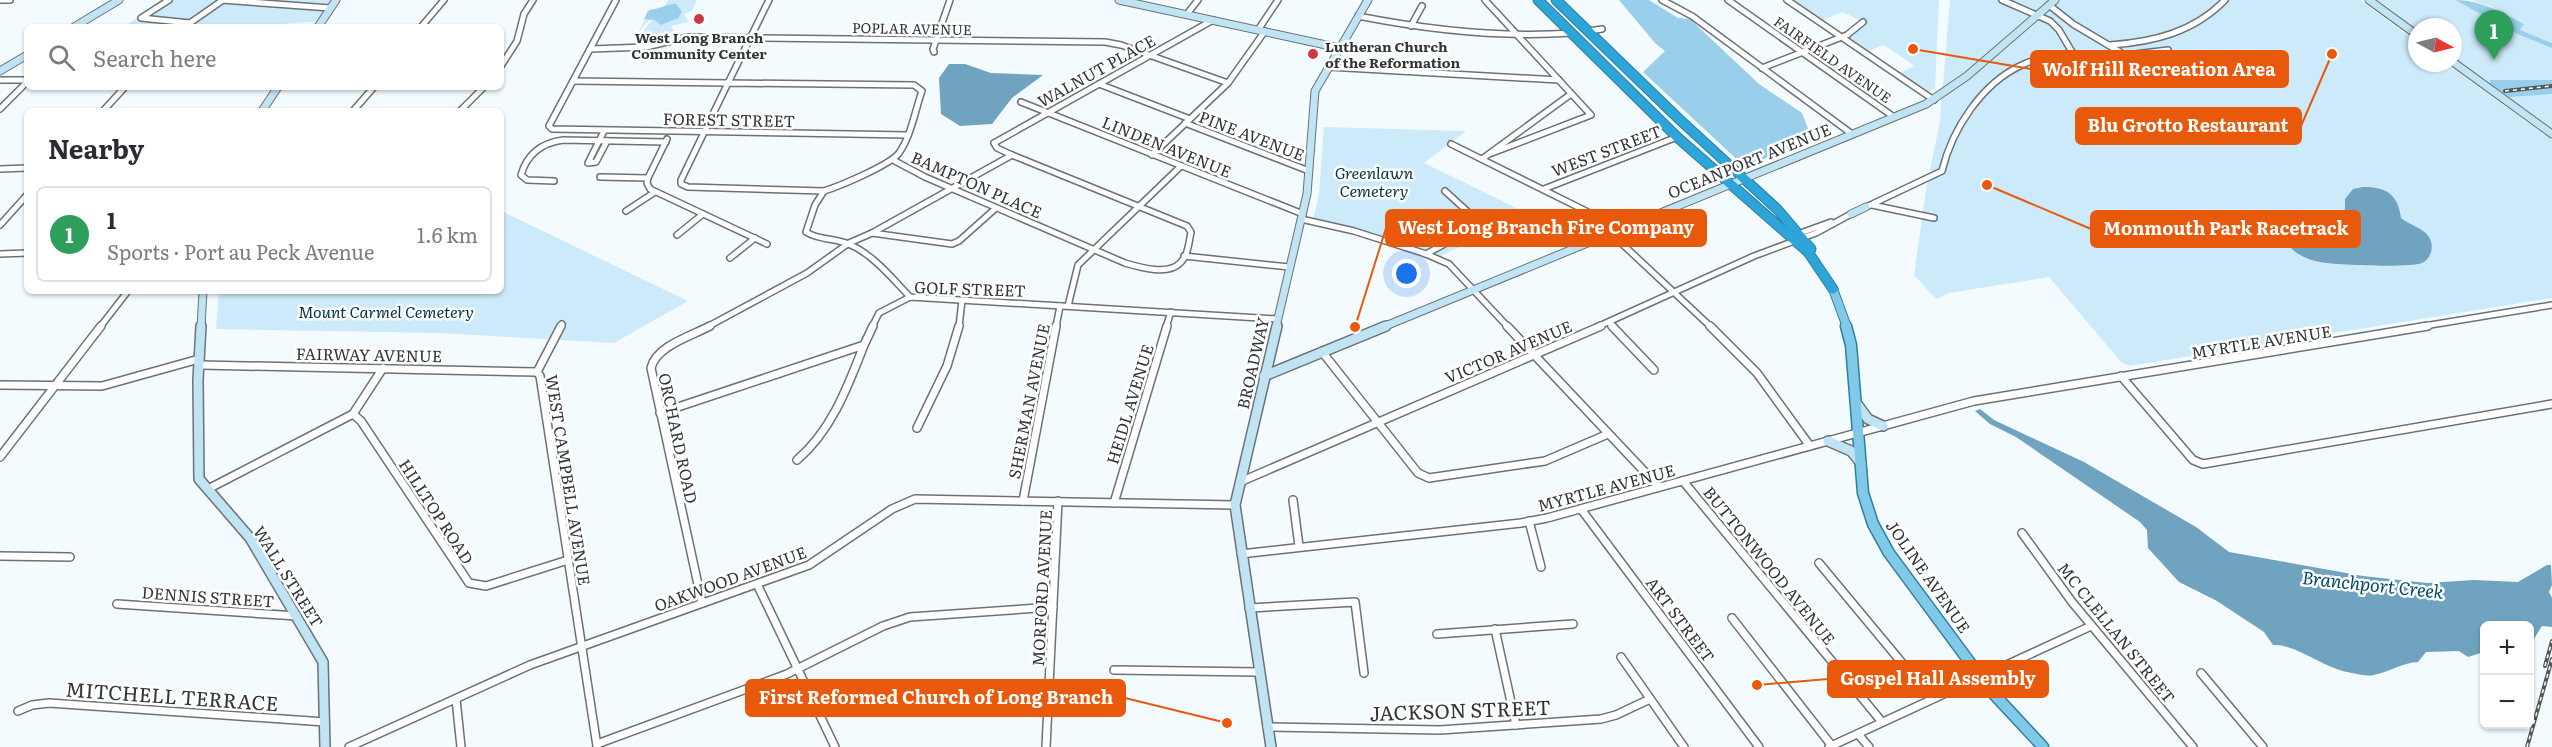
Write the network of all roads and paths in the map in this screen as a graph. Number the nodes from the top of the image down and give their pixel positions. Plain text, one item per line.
1 (0, 0) edge
2 (10, 0) edge
3 (117, 0) edge
4 (169, 0) edge
5 (223, 0) edge
6 (336, 0) edge
7 (444, 0) edge
8 (533, 0) edge
9 (616, 0) edge
10 (769, 0) edge
11 (950, 0) edge
12 (1119, 0) edge
13 (1198, 0) edge
14 (1278, 0) edge
15 (1368, 0) edge
16 (1485, 0) edge
17 (1538, 0) edge
18 (1556, 0) edge
19 (1662, 0) edge
20 (1728, 0) edge
21 (1787, 0) edge
22 (2002, 0) edge
23 (2225, 0) edge
24 (2368, 0) edge
25 (2052, 2) edge
26 (1422, 6) dead end
27 (330, 9) junction
28 (1186, 15) junction
29 (2037, 15) junction
30 (1358, 16) junction
31 (1213, 20) junction
32 (1863, 22) dead end
33 (79, 24) edge
34 (320, 24) edge
35 (424, 24) edge
36 (1411, 26) junction
37 (1602, 29) dead end
38 (2408, 29) edge
39 (1261, 31) junction
40 (1589, 31) junction
41 (1572, 33) junction
42 (1518, 36) junction
43 (750, 38) junction
44 (1842, 38) junction
45 (937, 40) junction
46 (2110, 45) junction
47 (1340, 48) junction
48 (590, 49) junction
49 (2168, 50) dead end
50 (934, 52) dead end
51 (2072, 52) junction
52 (1803, 53) junction
53 (1150, 55) junction
54 (24, 57) edge
55 (504, 59) edge
56 (2120, 59) junction
57 (1328, 67) junction
58 (1762, 68) junction
59 (2462, 69) edge
60 (0, 71) edge
61 (1559, 80) junction
62 (0, 81) edge
63 (24, 81) edge
64 (573, 81) junction
65 (728, 83) junction
66 (1228, 83) junction
67 (24, 84) edge
68 (1098, 84) junction
69 (122, 90) edge
70 (276, 90) edge
71 (371, 90) edge
72 (481, 90) edge
73 (1571, 94) junction
74 (1934, 100) junction
75 (1021, 102) dead end
76 (106, 108) edge
77 (264, 108) edge
78 (356, 108) edge
79 (463, 108) edge
80 (0, 109) edge
81 (1045, 113) junction
82 (1894, 117) junction
83 (1190, 119) junction
84 (1185, 123) junction
85 (604, 131) junction
86 (672, 132) junction
87 (704, 132) junction
88 (1852, 134) junction
89 (2552, 134) edge
90 (908, 135) junction
91 (1677, 137) junction
92 (598, 140) junction
93 (608, 141) junction
94 (666, 142) junction
95 (1450, 144) dead end
96 (1492, 153) junction
97 (1152, 154) junction
98 (1012, 155) junction
99 (1482, 159) junction
100 (893, 160) junction
101 (1181, 166) junction
102 (24, 168) edge
103 (0, 169) edge
104 (1309, 171) junction
105 (600, 177) dead end
106 (648, 178) junction
107 (1745, 178) junction
108 (554, 181) dead end
109 (1729, 184) junction
110 (951, 188) junction
111 (1544, 189) junction
112 (824, 191) junction
113 (1445, 191) dead end
114 (655, 192) junction
115 (24, 198) edge
116 (1869, 206) junction
117 (1140, 207) junction
118 (996, 208) junction
119 (626, 212) dead end
120 (704, 214) junction
121 (1851, 214) joint
122 (1302, 216) junction
123 (1934, 218) dead end
124 (0, 225) edge
125 (872, 233) junction
126 (1610, 233) junction
127 (676, 235) dead end
128 (754, 238) junction
129 (1796, 238) junction
130 (767, 243) dead end
131 (849, 243) junction
132 (1094, 250) junction
133 (24, 253) edge
134 (0, 254) edge
135 (1426, 254) junction
136 (1185, 256) junction
137 (730, 258) dead end
138 (1289, 267) junction
139 (1833, 289) joint
140 (1472, 290) junction
141 (1674, 291) junction
142 (126, 294) edge
143 (204, 294) edge
144 (910, 297) junction
145 (962, 300) junction
146 (2552, 305) edge
147 (1060, 306) junction
148 (1068, 306) junction
149 (1171, 312) junction
150 (1277, 320) junction
151 (1609, 322) junction
152 (562, 324) dead end
153 (864, 345) junction
154 (1323, 353) junction
155 (1533, 354) junction
156 (200, 362) junction
157 (382, 368) junction
158 (1654, 370) dead end
159 (537, 372) junction
160 (1264, 376) junction
161 (2121, 376) junction
162 (0, 385) edge
163 (54, 386) junction
164 (1857, 404) junction
165 (2552, 404) edge
166 (660, 413) junction
167 (353, 414) junction
168 (1379, 422) junction
169 (1883, 426) junction
170 (917, 428) dead end
171 (1608, 434) junction
172 (1858, 434) junction
173 (1828, 441) junction
174 (1810, 446) junction
175 (0, 457) edge
176 (797, 460) dead end
177 (1861, 463) junction
178 (1683, 481) junction
179 (1240, 482) junction
180 (1659, 487) junction
181 (207, 489) junction
182 (1293, 500) dead end
183 (1023, 501) junction
184 (1058, 501) junction
185 (1114, 503) junction
186 (1235, 506) junction
187 (1581, 509) junction
188 (1529, 521) junction
189 (2022, 533) dead end
190 (1299, 546) junction
191 (1241, 554) junction
192 (0, 556) edge
193 (70, 557) dead end
194 (568, 560) junction
195 (1819, 563) dead end
196 (1541, 567) dead end
197 (757, 584) junction
198 (702, 603) junction
199 (117, 604) dead end
200 (1053, 607) junction
201 (1249, 608) junction
202 (297, 616) junction
203 (1732, 618) dead end
204 (1573, 624) dead end
205 (2091, 626) junction
206 (1495, 629) junction
207 (1437, 634) dead end
208 (582, 646) junction
209 (1621, 657) dead end
210 (798, 669) junction
211 (1114, 670) dead end
212 (1259, 672) junction
213 (1364, 673) dead end
214 (2202, 673) dead end
215 (1981, 677) junction
216 (456, 699) junction
217 (1650, 699) junction
218 (1932, 699) junction
219 (18, 711) dead end
220 (325, 722) junction
221 (1882, 722) junction
222 (1516, 725) junction
223 (1267, 727) junction
224 (1858, 734) junction
225 (597, 746) edge
226 (1831, 746) edge
227 (325, 747) edge
228 (349, 747) edge
229 (460, 747) edge
230 (835, 747) edge
231 (1046, 747) edge
232 (1271, 747) edge
233 (1684, 747) edge
234 (1759, 747) edge
235 (1869, 747) edge
236 (2043, 747) edge
237 (2193, 747) edge
238 (2262, 747) edge

1 - 2 street
3 - 33 street
4 - 5 street
5 - 27 street
6 - 27 street
7 - 35 street
8 - 55 street
9 - 48 street
10 - 43 street
11 - 45 street
12 - 28 street
13 - 28 street
14 - 39 street
15 - 30 street, BROADWAY
16 - 42 street
17 - 41 highway
18 - 40 highway
19 - 58 street
20 - 52 street, FAIRFIELD AVENUE
21 - 44 street
22 - 29 street
23 - 46 street
24 - 38 street
25 - 29 street, OCEANPORT AVENUE
25 - 46 street
26 - 36 street
27 - 34 street
28 - 31 street
29 - 51 street
29 - 74 street, OCEANPORT AVENUE
30 - 36 street
30 - 47 street, BROADWAY
31 - 39 street
31 - 53 street, WALNUT PLACE
32 - 44 street
36 - 42 street
37 - 40 street
39 - 47 street
39 - 66 street
40 - 107 highway
41 - 42 street
41 - 91 highway
42 - 61 street
43 - 45 street, POPLAR AVENUE
43 - 48 street, POPLAR AVENUE
43 - 65 street
44 - 52 street
44 - 74 street
45 - 50 street
45 - 53 street, POPLAR AVENUE
46 - 56 street
47 - 57 street, BROADWAY
48 - 64 street
49 - 56 street
51 - 56 street
51 - 116 street, VICTOR AVENUE
52 - 58 street
52 - 82 street, FAIRFIELD AVENUE
53 - 66 street, POPLAR AVENUE
53 - 68 street, WALNUT PLACE
54 - 60 street
57 - 61 street
57 - 104 street, BROADWAY
58 - 88 street
59 - 89 street
61 - 73 street
62 - 63 street
64 - 65 street
64 - 85 street, FOREST STREET
65 - 87 street
65 - 90 street
66 - 83 street
67 - 80 street
68 - 81 street, WALNUT PLACE
68 - 83 street, PINE AVENUE
69 - 76 street
70 - 77 street
71 - 78 street
72 - 79 street
73 - 96 street
73 - 96 street
74 - 82 street, OCEANPORT AVENUE
75 - 81 street, LINDEN AVENUE
81 - 97 street, LINDEN AVENUE
81 - 98 street, WALNUT PLACE
82 - 88 street, OCEANPORT AVENUE
83 - 84 street
84 - 97 street
84 - 104 street, PINE AVENUE
85 - 86 street, FOREST STREET
85 - 92 street
86 - 87 street, FOREST STREET
86 - 94 street
87 - 90 street, FOREST STREET
87 - 112 street, BAMPTON PLACE
88 - 107 street, OCEANPORT AVENUE
90 - 100 street
91 - 109 highway
91 - 111 street, WEST STREET
92 - 93 street
92 - 93 street
92 - 108 street
93 - 94 street
94 - 106 street
95 - 99 street
96 - 99 street
97 - 101 street, LINDEN AVENUE
98 - 110 street, ORCHARD ROAD
98 - 117 street
99 - 111 street
100 - 110 street, BAMPTON PLACE
100 - 112 street, BAMPTON PLACE
101 - 117 street
101 - 122 street, LINDEN AVENUE
102 - 103 street
104 - 122 street, BROADWAY
105 - 106 street
106 - 114 street
107 - 109 street, OCEANPORT AVENUE
107 - 129 highway
109 - 126 street, OCEANPORT AVENUE
109 - 129 highway
110 - 118 street, BAMPTON PLACE
110 - 125 street, ORCHARD ROAD
111 - 126 street
112 - 131 street
113 - 135 street
114 - 119 street
114 - 120 street
115 - 124 street
116 - 121 street, VICTOR AVENUE
116 - 123 street
117 - 132 street
117 - 136 street
118 - 125 street
118 - 132 street, BAMPTON PLACE
120 - 127 street
120 - 128 street
121 - 129 street, VICTOR AVENUE
122 - 135 street, LINDEN AVENUE
122 - 138 street, BROADWAY
125 - 131 street, ORCHARD ROAD
126 - 140 street, OCEANPORT AVENUE
126 - 141 street
128 - 130 street
128 - 137 street
129 - 139 highway
129 - 141 street, VICTOR AVENUE
131 - 144 street
131 - 166 street, ORCHARD ROAD
132 - 136 street, BAMPTON PLACE
132 - 148 street
133 - 134 street
135 - 140 street, LINDEN AVENUE
136 - 138 street
138 - 150 street, BROADWAY
139 - 164 main road, JOLINE AVENUE
140 - 154 street, OCEANPORT AVENUE
140 - 155 street, LINDEN AVENUE
141 - 151 street, VICTOR AVENUE
141 - 174 street
142 - 163 street
143 - 156 street, WALL STREET
144 - 145 street, GOLF STREET
144 - 153 street, GOLF STREET
145 - 147 street, GOLF STREET
145 - 170 street
146 - 161 street, MYRTLE AVENUE
147 - 148 street, GOLF STREET
147 - 183 street, SHERMAN AVENUE
148 - 149 street, GOLF STREET
149 - 150 street, GOLF STREET
149 - 185 street, HEIDL AVENUE
150 - 160 street, BROADWAY
151 - 155 street, VICTOR AVENUE
151 - 158 street
152 - 159 street, WEST CAMPBELL AVENUE
153 - 166 street
153 - 176 street, GOLF STREET
154 - 160 street, OCEANPORT AVENUE
154 - 168 street
155 - 168 street, VICTOR AVENUE
155 - 171 street, LINDEN AVENUE
156 - 157 street, FAIRWAY AVENUE
156 - 163 street, FAIRWAY AVENUE
156 - 181 street, WALL STREET
157 - 159 street, FAIRWAY AVENUE
157 - 167 street
159 - 194 street, WEST CAMPBELL AVENUE
160 - 179 street, BROADWAY
161 - 165 street
161 - 169 street, MYRTLE AVENUE
162 - 163 street, FAIRWAY AVENUE
163 - 175 street
164 - 169 street
164 - 172 main road, JOLINE AVENUE
166 - 198 street, ORCHARD ROAD
167 - 181 street
167 - 194 street, HILLTOP ROAD
168 - 171 street
168 - 179 street, VICTOR AVENUE
169 - 172 street, MYRTLE AVENUE
171 - 180 street, LINDEN AVENUE
172 - 173 street, MYRTLE AVENUE
172 - 177 main road, JOLINE AVENUE
173 - 174 street, MYRTLE AVENUE
173 - 177 street
174 - 178 street, MYRTLE AVENUE
177 - 215 main road, JOLINE AVENUE
178 - 180 street, MYRTLE AVENUE
178 - 221 street, BUTTONWOOD AVENUE
179 - 186 street, BROADWAY
180 - 187 street, MYRTLE AVENUE
181 - 202 street, WALL STREET
182 - 190 street
183 - 184 street, OAKWOOD AVENUE
183 - 197 street, OAKWOOD AVENUE
184 - 185 street, OAKWOOD AVENUE
184 - 200 street, MORFORD AVENUE
185 - 186 street, OAKWOOD AVENUE
186 - 191 street, BROADWAY
187 - 188 street, MYRTLE AVENUE
187 - 234 street, ART STREET
188 - 190 street, MYRTLE AVENUE
188 - 196 street
189 - 205 street, MC CLELLAN STREET
190 - 191 street, MYRTLE AVENUE
191 - 201 street, BROADWAY
192 - 193 street
194 - 208 street, WEST CAMPBELL AVENUE
195 - 218 street
197 - 198 street, OAKWOOD AVENUE
197 - 210 street
198 - 208 street, OAKWOOD AVENUE
199 - 202 street, DENNIS STREET
200 - 210 street
200 - 231 street, MORFORD AVENUE
201 - 212 street, BROADWAY
201 - 213 street
202 - 220 street, WALL STREET
203 - 226 street
204 - 206 street
205 - 215 street
205 - 237 street, MC CLELLAN STREET
206 - 207 street
206 - 222 street
208 - 216 street, OAKWOOD AVENUE
208 - 225 street, WEST CAMPBELL AVENUE
209 - 217 street
210 - 225 street
210 - 230 street
211 - 212 street
212 - 223 street, BROADWAY
214 - 238 street
215 - 218 street
215 - 236 main road, JOLINE AVENUE
216 - 228 street, OAKWOOD AVENUE
216 - 229 street
217 - 222 street, JACKSON STREET
217 - 233 street
218 - 221 street
219 - 220 street, MITCHELL TERRACE
220 - 227 street, WALL STREET
221 - 224 street
222 - 223 street, JACKSON STREET
223 - 232 street, BROADWAY
224 - 226 street
224 - 235 street

